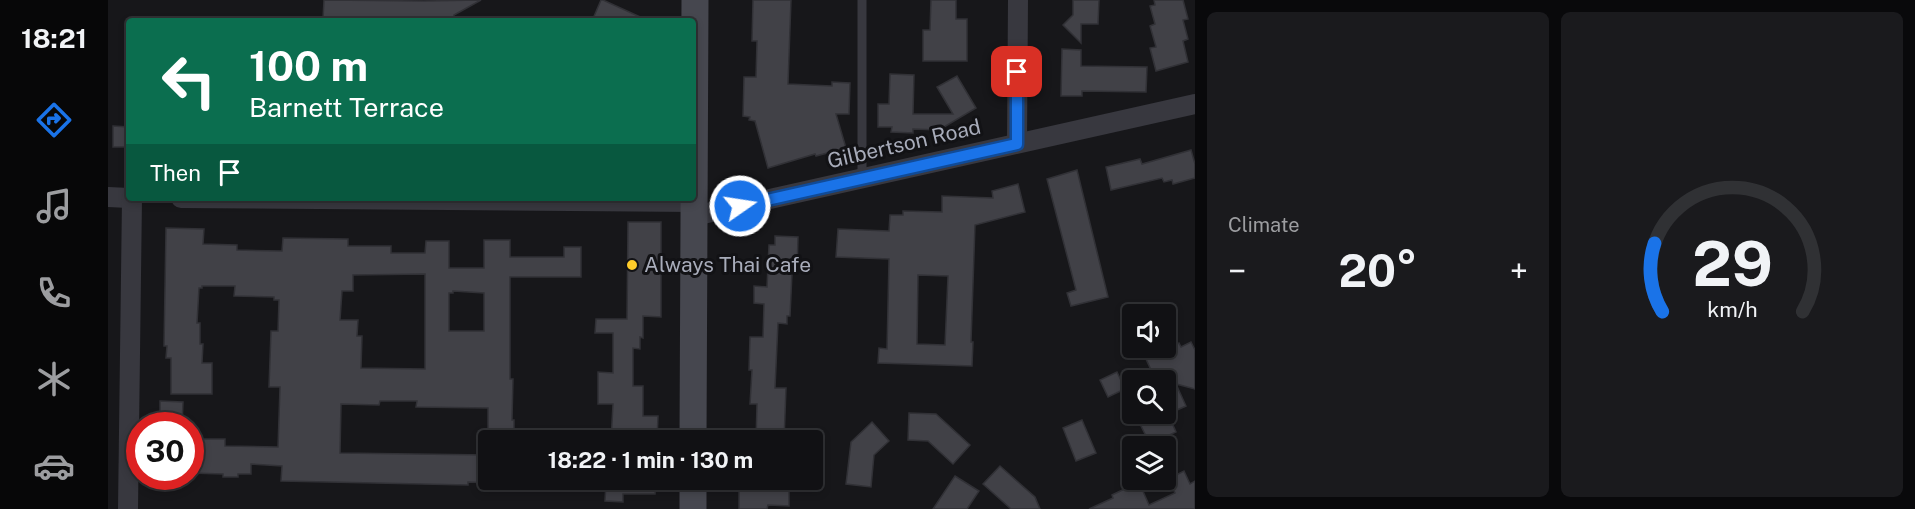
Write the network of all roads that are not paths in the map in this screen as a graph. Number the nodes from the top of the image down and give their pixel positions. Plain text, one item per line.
1 (695, 0) edge
2 (862, 0) edge
3 (1018, 0) edge
4 (695, 18) edge
5 (1195, 105) edge
6 (1017, 144) junction
7 (862, 177) junction
8 (108, 197) edge
9 (126, 198) edge
10 (130, 201) edge
11 (321, 201) edge
12 (694, 201) edge
13 (694, 209) junction
14 (693, 430) edge
15 (693, 490) edge
16 (128, 509) edge
17 (693, 509) edge

1 - 4 main road
2 - 7 lane
3 - 6 street
5 - 6 street, Gilbertson Road
6 - 7 street, Gilbertson Road
7 - 13 street, Gilbertson Road
8 - 9 street
10 - 16 street
11 - 13 street, Gilbertson Road
12 - 13 main road
13 - 14 main road
15 - 17 main road

